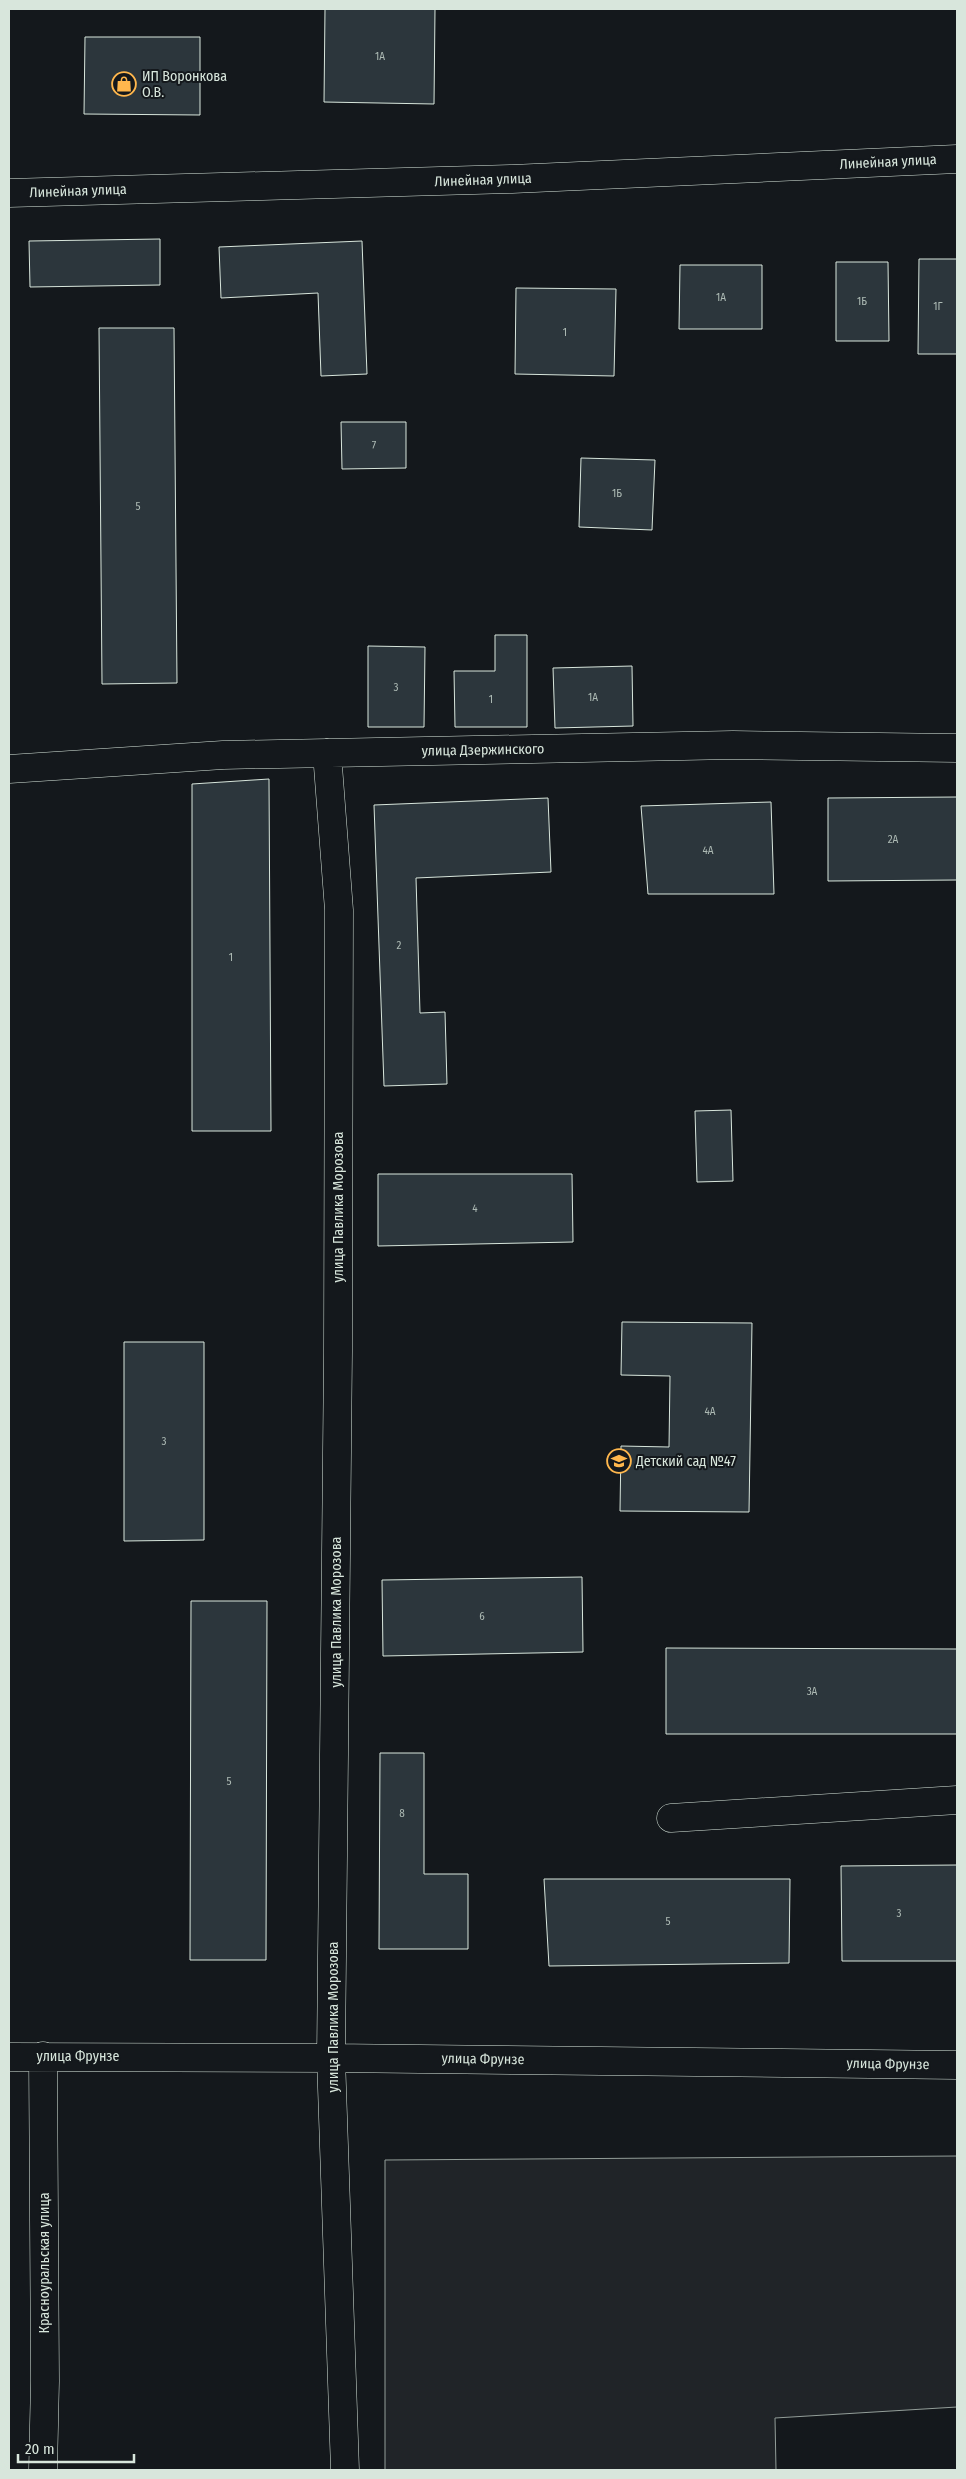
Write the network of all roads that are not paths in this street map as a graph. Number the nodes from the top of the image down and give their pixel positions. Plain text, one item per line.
1 (957, 159) edge
2 (9, 193) edge
3 (957, 748) edge
4 (327, 753) junction
5 (9, 769) edge
6 (957, 1800) edge
7 (671, 1818) dead end
8 (43, 2056) junction
9 (9, 2057) edge
10 (331, 2058) junction
11 (957, 2065) edge
12 (43, 2470) edge
13 (345, 2470) edge

1 - 2 street, Линейная улица
3 - 4 street, улица Дзержинского
4 - 5 street, улица Дзержинского
4 - 10 street, улица Павлика Морозова
6 - 7 street
8 - 9 street, улица Фрунзе
8 - 10 street, улица Фрунзе
8 - 12 street, Красноуральская улица
10 - 11 street, улица Фрунзе
10 - 13 street, улица Павлика Морозова

